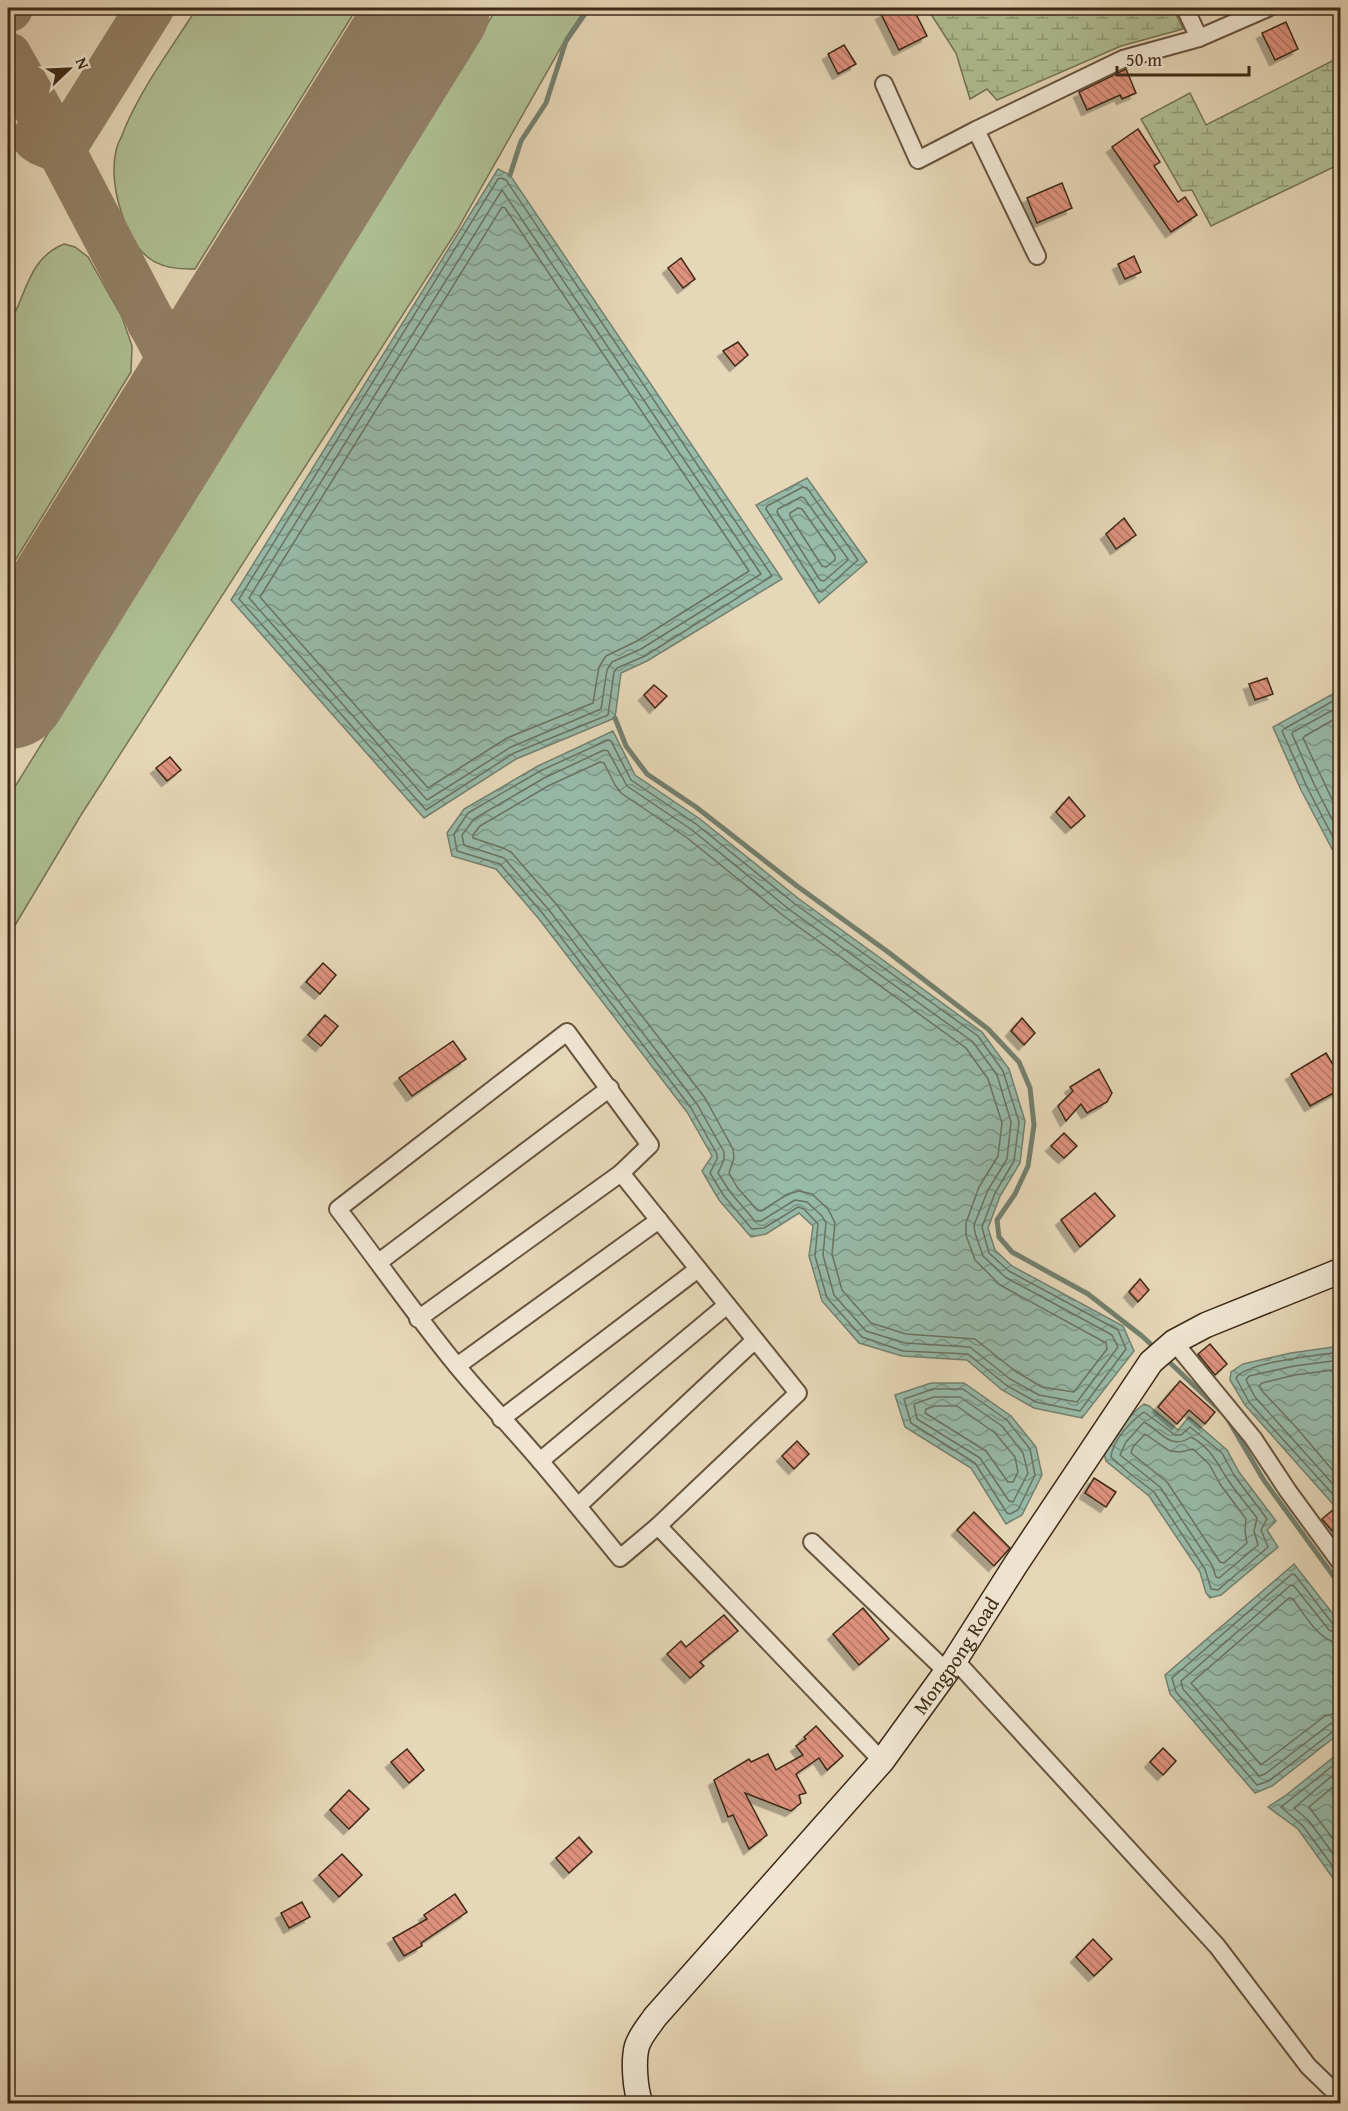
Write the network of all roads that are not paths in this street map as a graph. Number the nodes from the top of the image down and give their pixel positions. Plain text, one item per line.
1 (1185, 8) edge
2 (1268, 8) edge
3 (1199, 38) junction
4 (884, 84) dead end
5 (976, 129) junction
6 (1036, 256) dead end
7 (609, 1088) junction
8 (621, 1173) junction
9 (659, 1220) junction
10 (379, 1262) junction
11 (698, 1269) junction
12 (1341, 1271) edge
13 (727, 1305) junction
14 (418, 1318) junction
15 (755, 1340) junction
16 (1174, 1342) junction
17 (457, 1366) junction
18 (501, 1419) junction
19 (540, 1461) junction
20 (578, 1506) junction
21 (658, 1526) junction
22 (812, 1542) dead end
23 (1341, 1562) edge
24 (950, 1666) junction
25 (882, 1761) junction
26 (1341, 2097) edge
27 (641, 2103) edge

1 - 3 street
2 - 3 street
3 - 5 street
4 - 5 street
5 - 6 street
7 - 8 street
7 - 10 street
7 - 10 street
8 - 9 street
8 - 14 street
9 - 11 street
9 - 17 street
10 - 14 street
11 - 13 street
11 - 18 street
12 - 16 main road, Mongpong Road
13 - 15 street
13 - 19 street
14 - 17 street
15 - 20 street
15 - 21 street
16 - 23 street
16 - 24 main road, Mongpong Road
17 - 18 street
18 - 19 street
19 - 20 street
20 - 21 street
21 - 25 street
22 - 24 street
24 - 25 main road, Mongpong Road
24 - 26 street
25 - 27 main road, Mongpong Road

